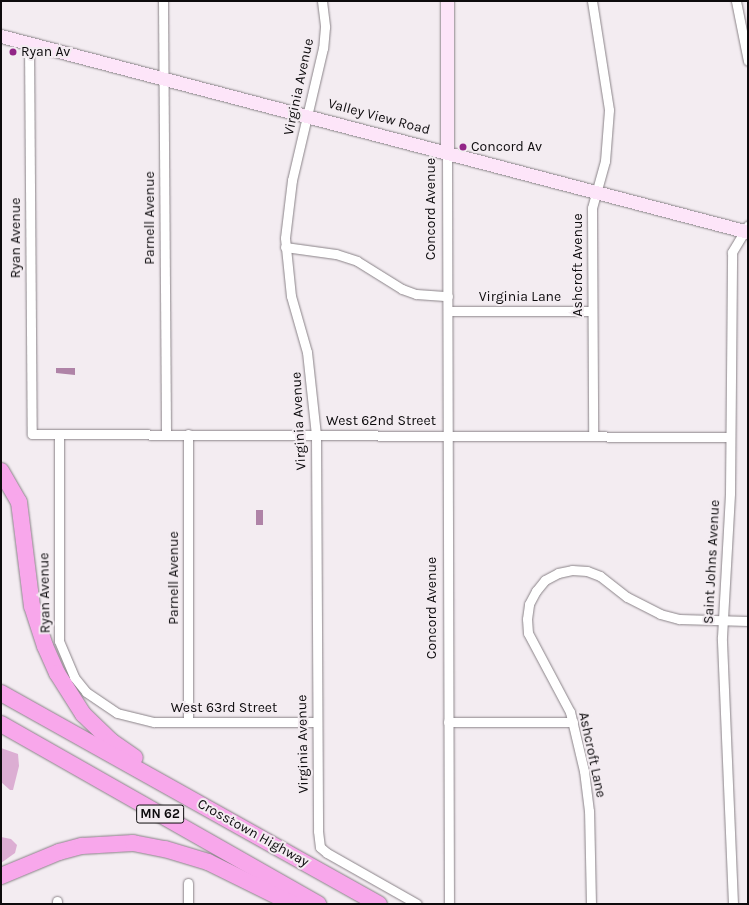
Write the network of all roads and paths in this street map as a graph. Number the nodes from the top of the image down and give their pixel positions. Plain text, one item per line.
1 (163, 1) edge
2 (322, 1) edge
3 (447, 1) edge
4 (592, 1) edge
5 (736, 1) edge
6 (1, 36) edge
7 (29, 43) junction
8 (748, 61) edge
9 (163, 77) junction
10 (308, 115) junction
11 (447, 151) junction
12 (597, 190) junction
13 (747, 229) edge
14 (285, 246) junction
15 (448, 296) junction
16 (448, 311) junction
17 (592, 311) junction
18 (32, 434) joint
19 (58, 434) junction
20 (166, 434) junction
21 (188, 434) junction
22 (316, 435) junction
23 (448, 435) junction
24 (593, 436) junction
25 (730, 436) junction
26 (1, 471) edge
27 (723, 621) junction
28 (748, 621) edge
29 (1, 693) edge
30 (154, 722) joint
31 (188, 722) junction
32 (317, 722) junction
33 (448, 722) junction
34 (573, 722) junction
35 (1, 724) edge
36 (162, 782) junction
37 (1, 876) edge
38 (188, 883) dead end
39 (188, 904) edge
40 (293, 904) edge
41 (318, 904) edge
42 (379, 904) edge
43 (417, 904) edge
44 (449, 904) edge
45 (591, 904) edge
46 (734, 904) edge

1 - 9 street, Parnell Avenue
2 - 10 street, Virginia Avenue
3 - 11 street, Concord Avenue
4 - 12 street, Ashcroft Avenue
5 - 8 street
6 - 7 street, Valley View Road
7 - 9 street, Valley View Road
7 - 18 street, Ryan Avenue
9 - 10 street, Valley View Road
9 - 20 street, Parnell Avenue
10 - 11 street, Valley View Road
10 - 14 street, Virginia Avenue
11 - 12 street, Valley View Road
11 - 15 street, Concord Avenue
12 - 13 street, Valley View Road
12 - 17 street, Ashcroft Avenue
13 - 25 street, Saint Johns Avenue
14 - 15 street
14 - 22 street, Virginia Avenue
15 - 16 street, Concord Avenue
16 - 17 street, Virginia Lane
16 - 23 street, Concord Avenue
17 - 24 street, Ashcroft Avenue
18 - 19 street, West 62nd Street
19 - 20 street, West 62nd Street
19 - 30 street, Ryan Avenue
20 - 21 street, West 62nd Street
21 - 22 street, West 62nd Street
21 - 31 street, Parnell Avenue
22 - 23 street, West 62nd Street
22 - 32 street, Virginia Avenue
23 - 24 street, West 62nd Street
23 - 33 street, Concord Avenue
24 - 25 street, West 62nd Street
25 - 27 street, Saint Johns Avenue
26 - 36 highway
27 - 28 street, Ashcroft Lane
27 - 34 street, Ashcroft Lane
27 - 46 street, Saint Johns Avenue
29 - 36 highway, Crosstown Highway / MN 62
30 - 31 street, West 63rd Street
31 - 32 street, West 63rd Street
32 - 43 street, Virginia Avenue
33 - 34 street
33 - 44 street, Concord Avenue
34 - 45 street, Ashcroft Lane
35 - 41 highway, Crosstown Highway / MN 62
36 - 42 highway, Crosstown Highway / MN 62
37 - 40 highway
38 - 39 street

